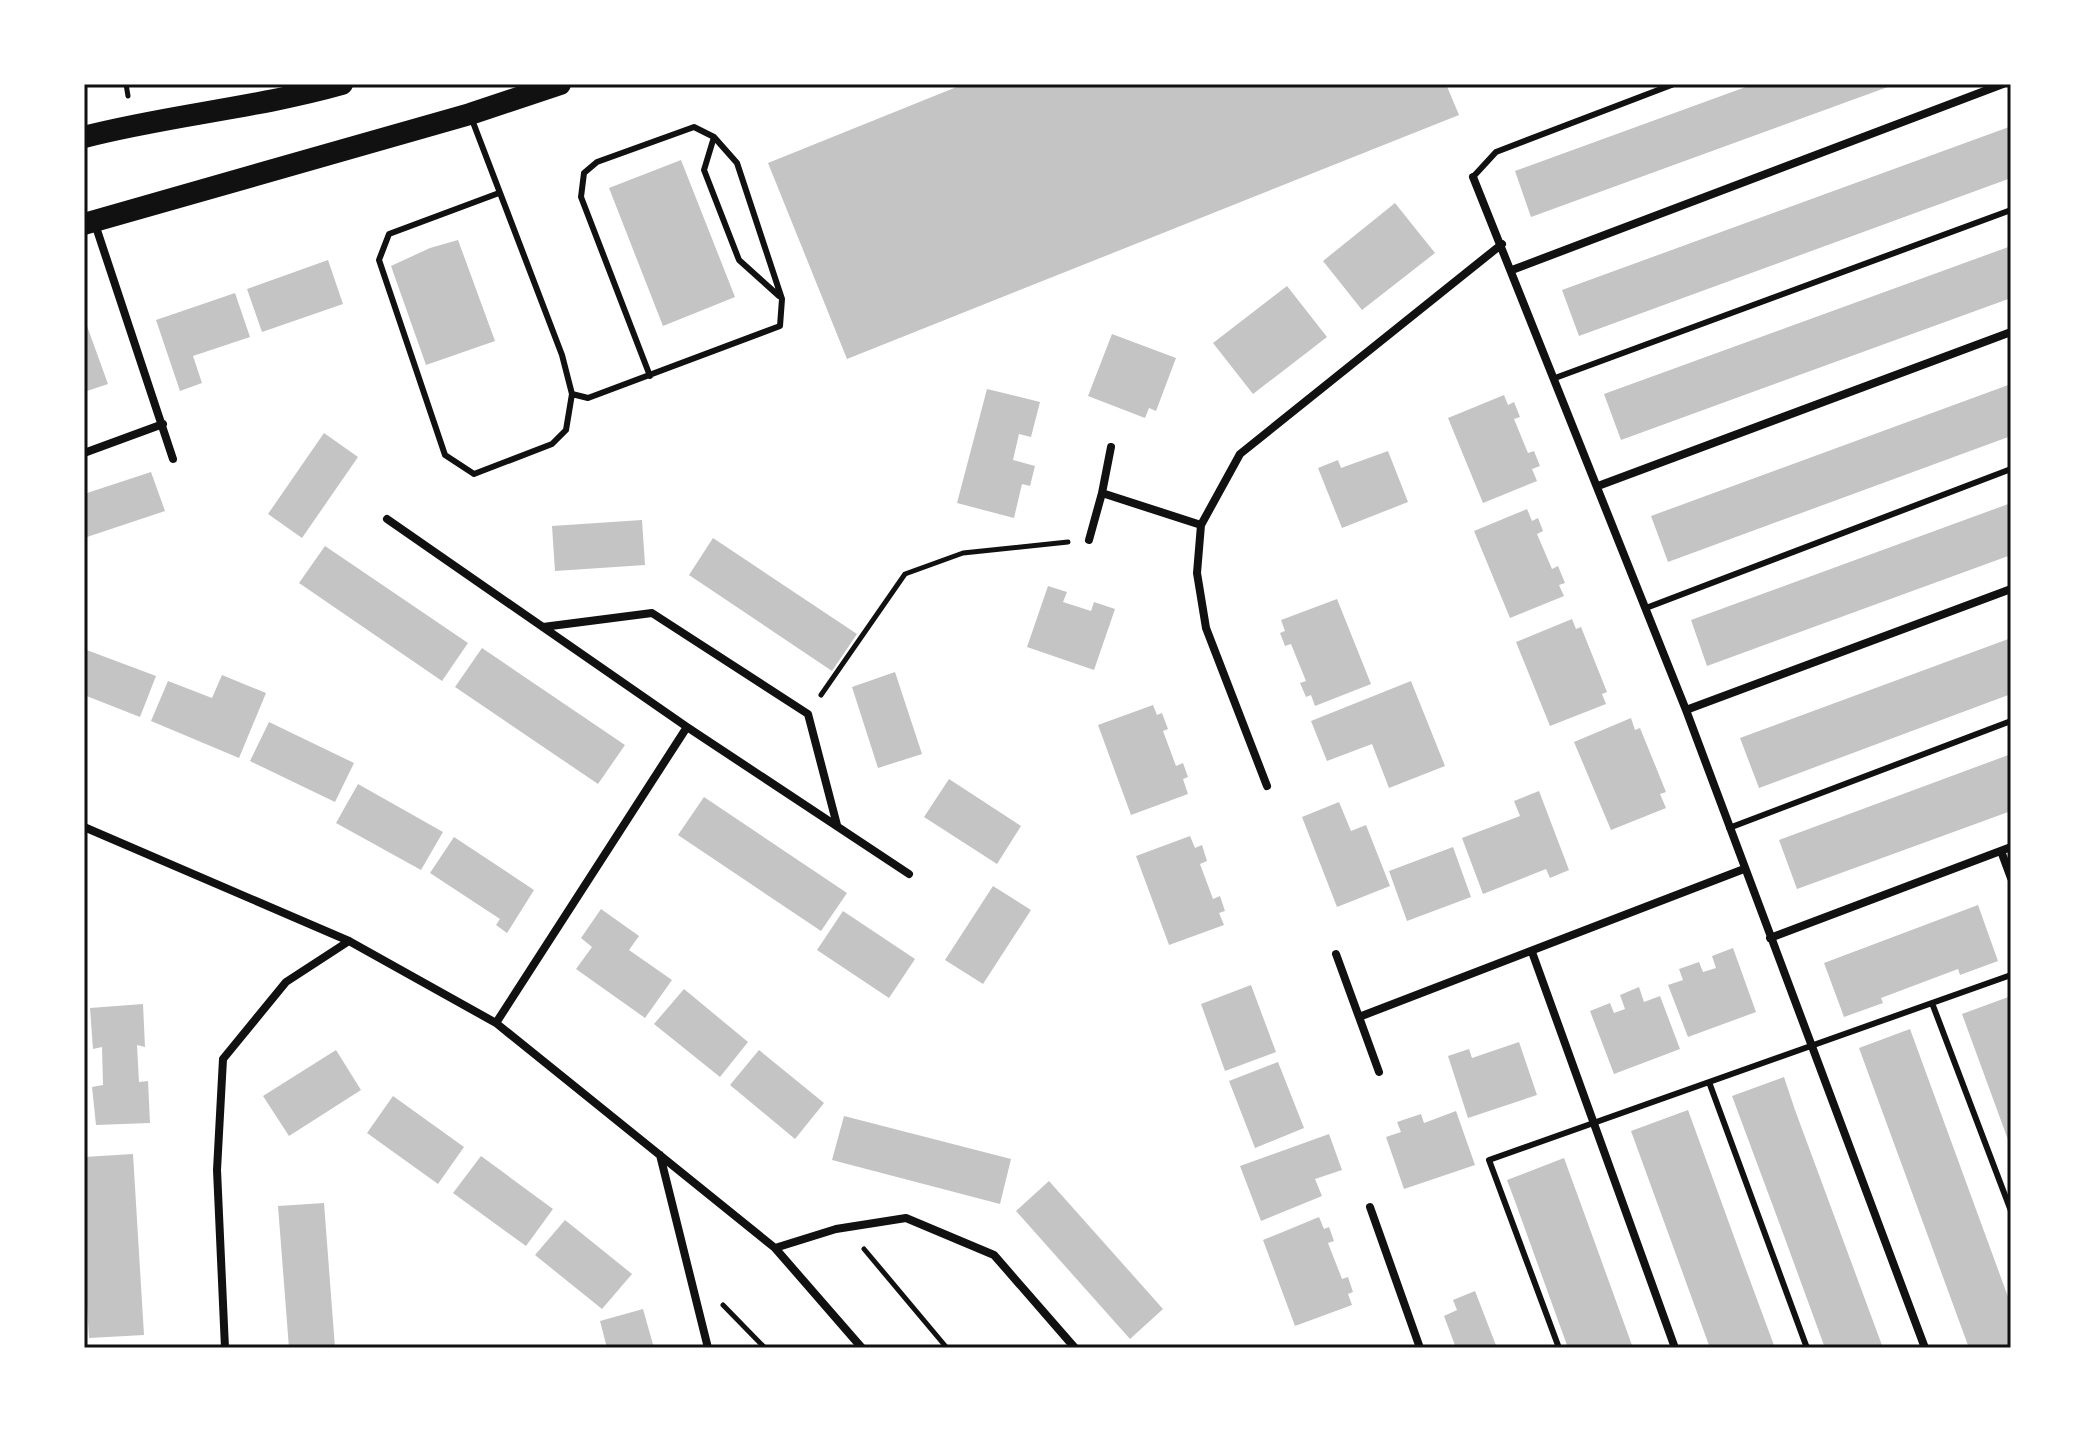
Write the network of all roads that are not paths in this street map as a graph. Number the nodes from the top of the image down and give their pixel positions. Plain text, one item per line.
1 (342, 84) edge
2 (560, 84) edge
3 (1674, 84) edge
4 (2003, 84) edge
5 (470, 114) junction
6 (84, 137) edge
7 (714, 137) junction
8 (1473, 177) joint
9 (499, 193) junction
10 (2011, 210) edge
11 (89, 222) edge
12 (1502, 244) junction
13 (1512, 270) junction
14 (782, 299) junction
15 (2011, 332) edge
16 (650, 376) junction
17 (1555, 378) junction
18 (572, 394) junction
19 (163, 424) junction
20 (1111, 447) dead end
21 (84, 453) edge
22 (173, 459) dead end
23 (2011, 469) edge
24 (1598, 486) junction
25 (1102, 493) junction
26 (387, 519) dead end
27 (1201, 525) junction
28 (1089, 540) road end
29 (2011, 589) edge
30 (1646, 608) junction
31 (542, 627) junction
32 (1686, 710) junction
33 (2011, 721) edge
34 (687, 727) junction
35 (1267, 786) dead end
36 (837, 826) junction
37 (84, 827) edge
38 (1729, 828) junction
39 (2011, 847) edge
40 (2001, 851) junction
41 (1744, 869) junction
42 (909, 874) dead end
43 (2011, 878) edge
44 (1770, 938) junction
45 (349, 941) junction
46 (1532, 952) junction
47 (1336, 954) dead end
48 (2011, 975) edge
49 (1932, 1003) junction
50 (1359, 1017) junction
51 (496, 1023) junction
52 (1811, 1047) junction
53 (1379, 1072) dead end
54 (1709, 1082) junction
55 (1594, 1123) junction
56 (660, 1155) junction
57 (1370, 1207) dead end
58 (2011, 1211) edge
59 (775, 1248) junction
60 (225, 1348) edge
61 (708, 1348) edge
62 (862, 1348) edge
63 (1075, 1348) edge
64 (1420, 1348) edge
65 (1559, 1348) edge
66 (1675, 1348) edge
67 (1807, 1348) edge
68 (1925, 1348) edge

1 - 6 highway
2 - 5 highway
3 - 8 lane
4 - 13 street
5 - 9 lane
5 - 11 highway
7 - 14 lane
7 - 14 lane
7 - 16 lane
8 - 12 street
9 - 18 lane
9 - 18 lane
10 - 17 lane
11 - 19 street
12 - 13 street
12 - 27 street
13 - 17 street
14 - 16 lane
15 - 24 street
16 - 18 lane
17 - 24 street
19 - 21 street
19 - 22 street
20 - 25 street
23 - 30 lane
24 - 30 street
25 - 27 street
25 - 28 street
26 - 31 street
27 - 35 street
29 - 32 street
30 - 32 street
31 - 34 street
31 - 36 street
32 - 38 street
33 - 38 lane
34 - 36 street
34 - 51 street
36 - 42 street
37 - 45 street
38 - 41 street
39 - 40 street
40 - 43 street
40 - 44 street
41 - 44 street
41 - 46 street
44 - 52 street
45 - 51 street
45 - 60 street
46 - 50 street
46 - 55 street
47 - 50 street
48 - 49 lane
49 - 52 lane
49 - 58 lane
50 - 53 street
51 - 56 street
52 - 54 lane
52 - 68 street
54 - 55 lane
54 - 67 lane
55 - 65 lane
55 - 66 street
56 - 59 street
56 - 61 street
57 - 64 street
59 - 62 street
59 - 63 street

